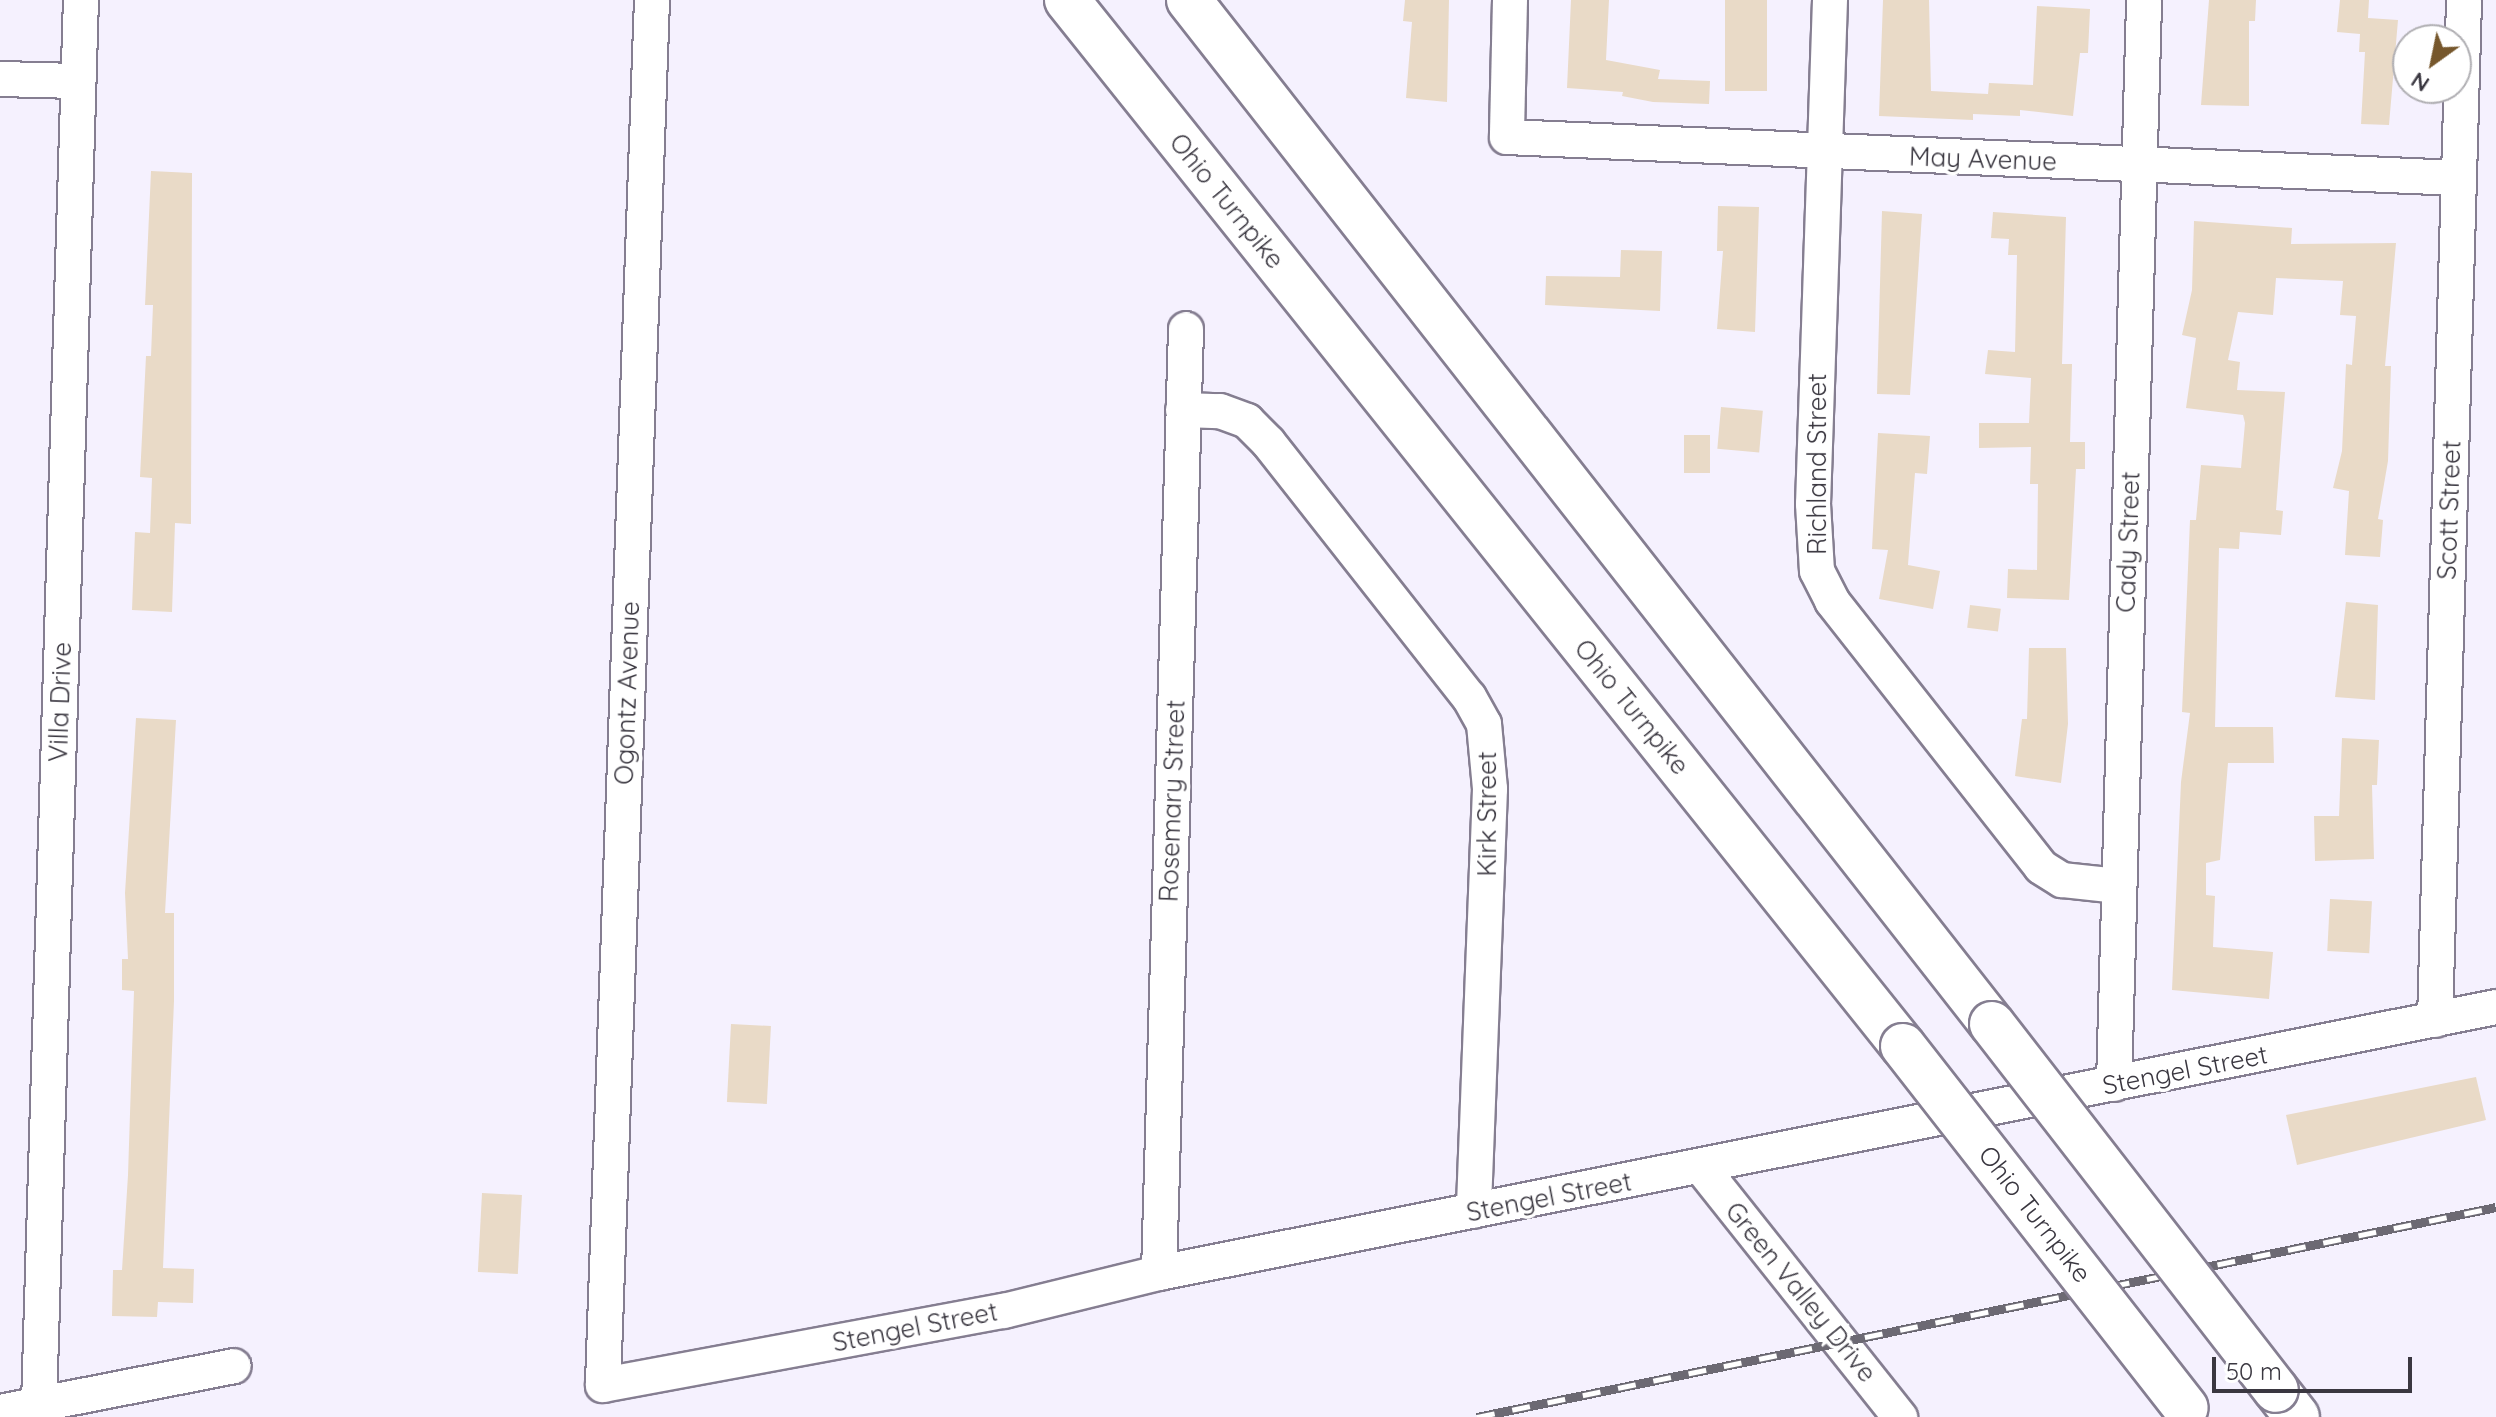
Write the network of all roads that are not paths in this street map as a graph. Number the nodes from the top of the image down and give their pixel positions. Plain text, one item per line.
1 (81, 0) edge
2 (652, 0) edge
3 (1067, 0) edge
4 (1189, 0) edge
5 (1510, 0) edge
6 (1830, 0) edge
7 (2144, 0) edge
8 (2464, 0) edge
9 (0, 79) edge
10 (78, 81) junction
11 (1825, 152) junction
12 (2140, 165) junction
13 (2458, 178) junction
14 (1186, 329) dead end
15 (1183, 410) junction
16 (2118, 886) junction
17 (2496, 1007) edge
18 (2435, 1020) junction
19 (2114, 1084) junction
20 (1701, 1167) junction
21 (1474, 1211) junction
22 (1159, 1273) junction
23 (234, 1366) dead end
24 (603, 1385) joint
25 (2287, 1404) edge
26 (39, 1405) junction
27 (0, 1412) edge
28 (2190, 1412) edge
29 (1900, 1417) edge

1 - 10 street, Villa Drive
2 - 24 street, Ogontz Avenue
3 - 28 highway, Ohio Turnpike, bridge
4 - 25 highway, bridge
5 - 11 street, May Avenue
6 - 11 street, Richland Street
7 - 12 street, Cady Street
8 - 13 street, Scott Street
9 - 10 street
10 - 26 street, Villa Drive
11 - 12 street, May Avenue
11 - 16 street, Richland Street
12 - 13 street, May Avenue
12 - 16 street, Cady Street
13 - 18 street, Scott Street
14 - 15 street, Rosemary Street
15 - 21 street, Kirk Street
15 - 22 street, Rosemary Street
16 - 19 street, Cady Street
17 - 18 street, Stengel Street
18 - 19 street, Stengel Street
19 - 20 street, Stengel Street
20 - 21 street, Stengel Street
20 - 29 street, Green Valley Drive
21 - 22 street, Stengel Street
22 - 24 street, Stengel Street
23 - 26 street
26 - 27 street

